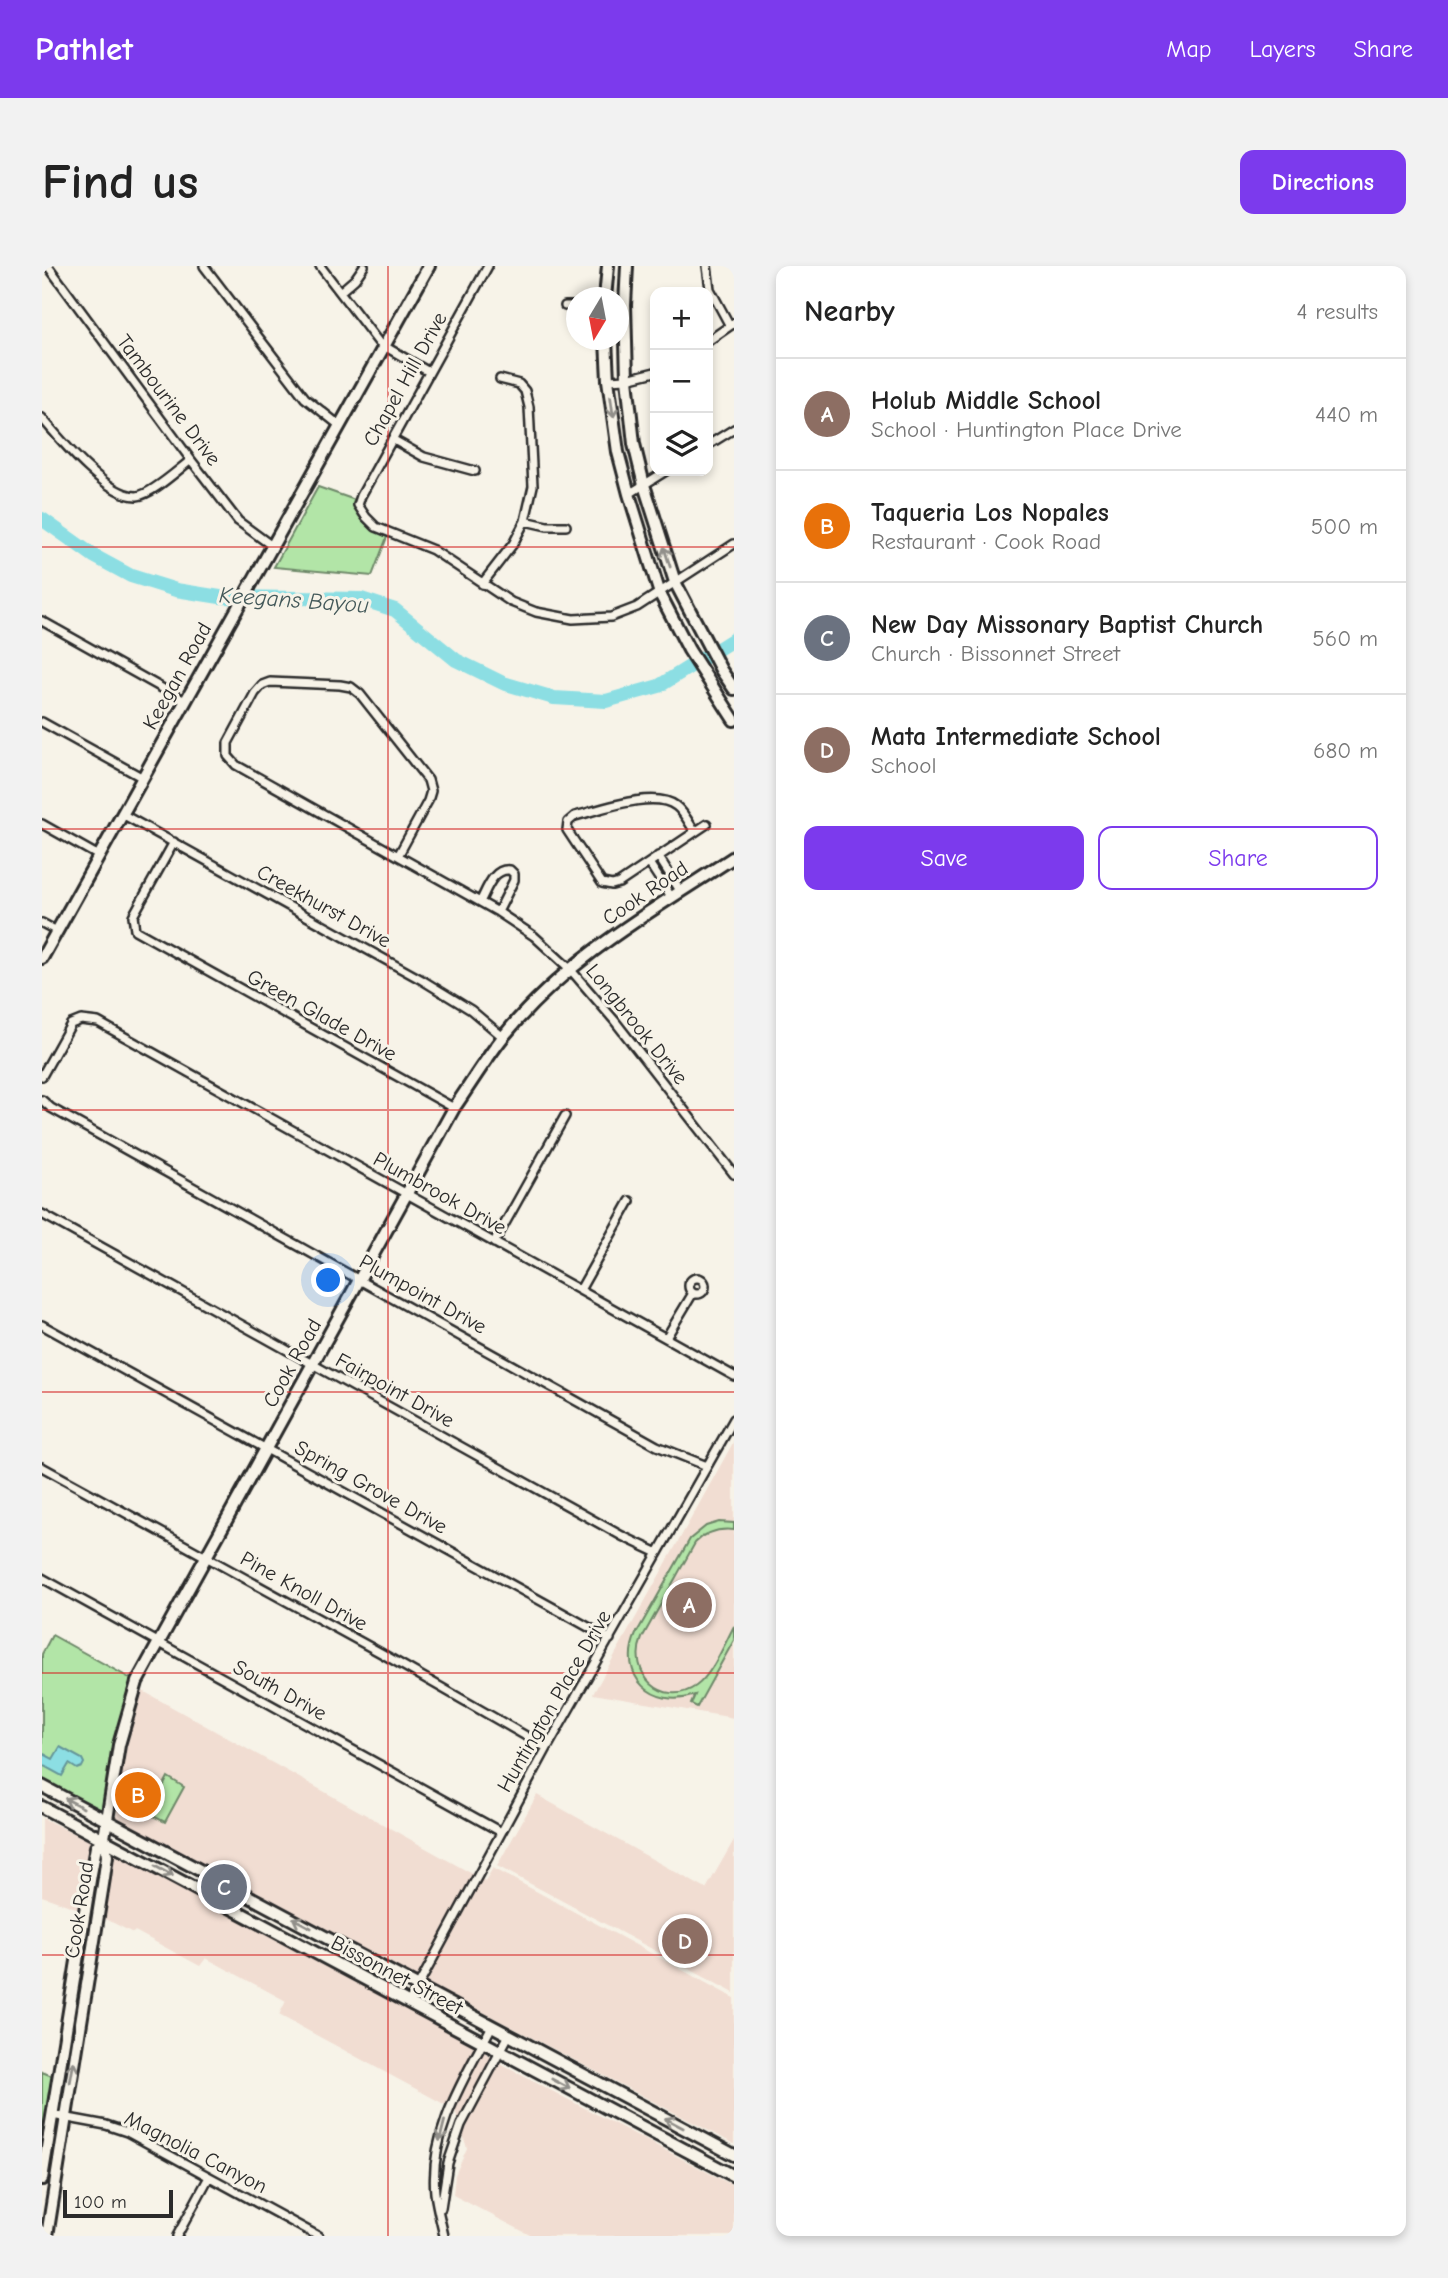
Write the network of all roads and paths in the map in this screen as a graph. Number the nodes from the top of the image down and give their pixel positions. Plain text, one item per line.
1 (48, 266) edge
2 (204, 266) edge
3 (320, 266) edge
4 (364, 266) edge
5 (429, 266) edge
6 (488, 266) edge
7 (608, 266) edge
8 (627, 266) edge
9 (708, 266) edge
10 (606, 287) edge
11 (340, 292) junction
12 (732, 325) edge
13 (713, 338) edge
14 (383, 346) junction
15 (606, 350) edge
16 (429, 372) junction
17 (650, 373) edge
18 (500, 379) dead end
19 (627, 379) junction
20 (608, 380) junction
21 (42, 418) edge
22 (339, 425) junction
23 (734, 429) edge
24 (392, 439) junction
25 (713, 442) edge
26 (191, 460) junction
27 (474, 471) dead end
28 (658, 476) edge
29 (644, 485) junction
30 (629, 494) junction
31 (525, 521) junction
32 (566, 526) dead end
33 (734, 544) edge
34 (272, 546) junction
35 (675, 582) junction
36 (482, 584) junction
37 (660, 594) junction
38 (42, 621) edge
39 (734, 689) edge
40 (185, 701) junction
41 (734, 720) edge
42 (42, 722) edge
43 (143, 778) junction
44 (122, 814) junction
45 (42, 824) edge
46 (707, 824) dead end
47 (695, 832) junction
48 (174, 842) junction
49 (99, 856) junction
50 (398, 856) junction
51 (658, 856) junction
52 (734, 857) edge
53 (649, 863) junction
54 (676, 895) junction
55 (480, 902) junction
56 (498, 912) junction
57 (42, 923) edge
58 (57, 931) junction
59 (42, 958) edge
60 (570, 969) junction
61 (503, 1037) junction
62 (42, 1076) edge
63 (42, 1100) edge
64 (454, 1108) junction
65 (565, 1116) dead end
66 (734, 1174) edge
67 (407, 1196) junction
68 (630, 1201) dead end
69 (42, 1214) edge
70 (494, 1243) junction
71 (361, 1280) junction
72 (580, 1290) junction
73 (692, 1293) dead end
74 (42, 1325) edge
75 (666, 1338) junction
76 (312, 1364) junction
77 (734, 1376) edge
78 (734, 1419) edge
79 (267, 1449) junction
80 (706, 1466) junction
81 (42, 1468) edge
82 (659, 1553) junction
83 (205, 1556) junction
84 (42, 1578) edge
85 (610, 1639) junction
86 (158, 1643) junction
87 (547, 1748) junction
88 (42, 1786) edge
89 (42, 1807) edge
90 (106, 1820) junction
91 (501, 1832) junction
92 (104, 1838) junction
93 (203, 1872) junction
94 (194, 1888) junction
95 (269, 1906) junction
96 (260, 1924) junction
97 (418, 1986) junction
98 (409, 2003) junction
99 (492, 2025) junction
100 (509, 2035) junction
101 (483, 2042) junction
102 (501, 2052) junction
103 (611, 2089) junction
104 (452, 2103) junction
105 (601, 2105) junction
106 (468, 2111) junction
107 (52, 2115) junction
108 (65, 2117) junction
109 (734, 2155) edge
110 (734, 2176) edge
111 (209, 2177) junction
112 (42, 2179) edge
113 (440, 2216) junction
114 (47, 2236) edge
115 (177, 2236) edge
116 (318, 2236) edge
117 (444, 2236) edge

1 - 26 street, Tambourine Drive
2 - 22 street
3 - 11 street
4 - 11 street
5 - 14 street, Keegan Road
6 - 16 street, Chapel Hill Drive
7 - 10 street
8 - 19 street
9 - 12 street
11 - 14 street
12 - 13 street
14 - 16 street
14 - 22 street, Keegan Road
15 - 20 street
16 - 24 street, Chapel Hill Drive
17 - 19 street
18 - 31 street
19 - 20 street
19 - 29 street
20 -> 30 street
21 - 26 street
22 - 34 street, Keegan Road
23 - 25 street
24 - 27 street
24 - 36 street, Chapel Hill Drive
26 - 34 street, Tambourine Drive
28 - 29 street
29 - 30 street
35 -> 29 street
30 - 37 street
31 - 32 street
31 - 36 street
33 - 35 street
34 - 40 street, Keegan Road
35 - 37 street
35 - 39 street
36 - 37 street
37 - 41 street
38 - 40 street
40 - 43 street, Keegan Road
42 - 43 street
43 - 44 street, Keegan Road
44 - 48 street, Creekhurst Drive
44 - 49 street, Keegan Road
45 - 49 street
46 - 47 street
47 - 51 street
47 - 53 street
48 - 61 street, Creekhurst Drive
48 - 64 street, Green Glade Drive
49 - 58 street, Keegan Road
50 - 50 street, Longbrook Drive
50 - 55 street, Longbrook Drive
51 - 53 street
51 - 54 street
52 - 54 street, Cook Road
53 - 54 street
54 - 60 street, Cook Road
55 - 56 street, Longbrook Drive
55 - 56 street
56 - 60 street, Longbrook Drive
57 - 58 street
58 - 59 street, Keegan Road
60 - 61 street, Cook Road
60 - 66 street, Longbrook Drive
61 - 64 street, Cook Road
62 - 67 street, Plumbrook Drive
63 - 71 street, Plumpoint Drive
64 - 67 street, Cook Road
65 - 70 street
67 - 70 street, Plumbrook Drive
67 - 71 street, Cook Road
68 - 72 street
69 - 76 street, Fairpoint Drive
70 - 72 street, Plumbrook Drive
71 - 76 street, Cook Road
71 - 80 street, Plumpoint Drive
72 - 75 street, Plumbrook Drive
73 - 75 street
74 - 79 street, Spring Grove Drive
75 - 77 street, Plumbrook Drive
76 - 79 street, Cook Road
76 - 82 street, Fairpoint Drive
78 - 80 street, Huntington Place Drive
79 - 83 street, Cook Road
79 - 85 street, Spring Grove Drive
80 - 82 street, Huntington Place Drive
81 - 83 street, Pine Knoll Drive
82 - 85 street, Huntington Place Drive
83 - 86 street, Cook Road
83 - 87 street, Pine Knoll Drive
84 - 86 street, South Drive
85 - 87 street, Huntington Place Drive
86 - 90 street, Cook Road
86 - 91 street, South Drive
87 - 91 street, Huntington Place Drive
90 -> 88 street, Bissonnet Street
89 - 92 street, Bissonnet Street
90 - 92 street, Cook Road
90 - 93 street, Bissonnet Street
91 - 97 street, Huntington Place Drive
92 -> 94 street, Bissonnet Street
92 - 107 street, Cook Road
108 -> 92 street, Cook Road
93 - 94 street
93 - 95 street, Bissonnet Street
94 - 96 street, Bissonnet Street
95 - 96 street
97 -> 95 street, Bissonnet Street
96 - 98 street, Bissonnet Street
97 - 98 street, Huntington Place Drive
97 - 99 street, Bissonnet Street
98 - 101 street, Bissonnet Street
99 - 100 street, Bissonnet Street
99 - 101 street
100 - 102 street
100 - 103 street, Bissonnet Street
101 - 102 street, Bissonnet Street
101 - 104 street
102 -> 105 street, Bissonnet Street
102 - 106 street
103 - 105 street
109 -> 103 street, Bissonnet Street
104 - 106 street
104 -> 113 street
105 - 110 street, Bissonnet Street
106 - 113 street
107 - 108 street, Magnolia Canyon
107 - 112 street, Cook Road
108 - 111 street, Magnolia Canyon
108 - 114 street, Cook Road
111 - 115 street
111 - 116 street, Magnolia Canyon
113 - 117 street

